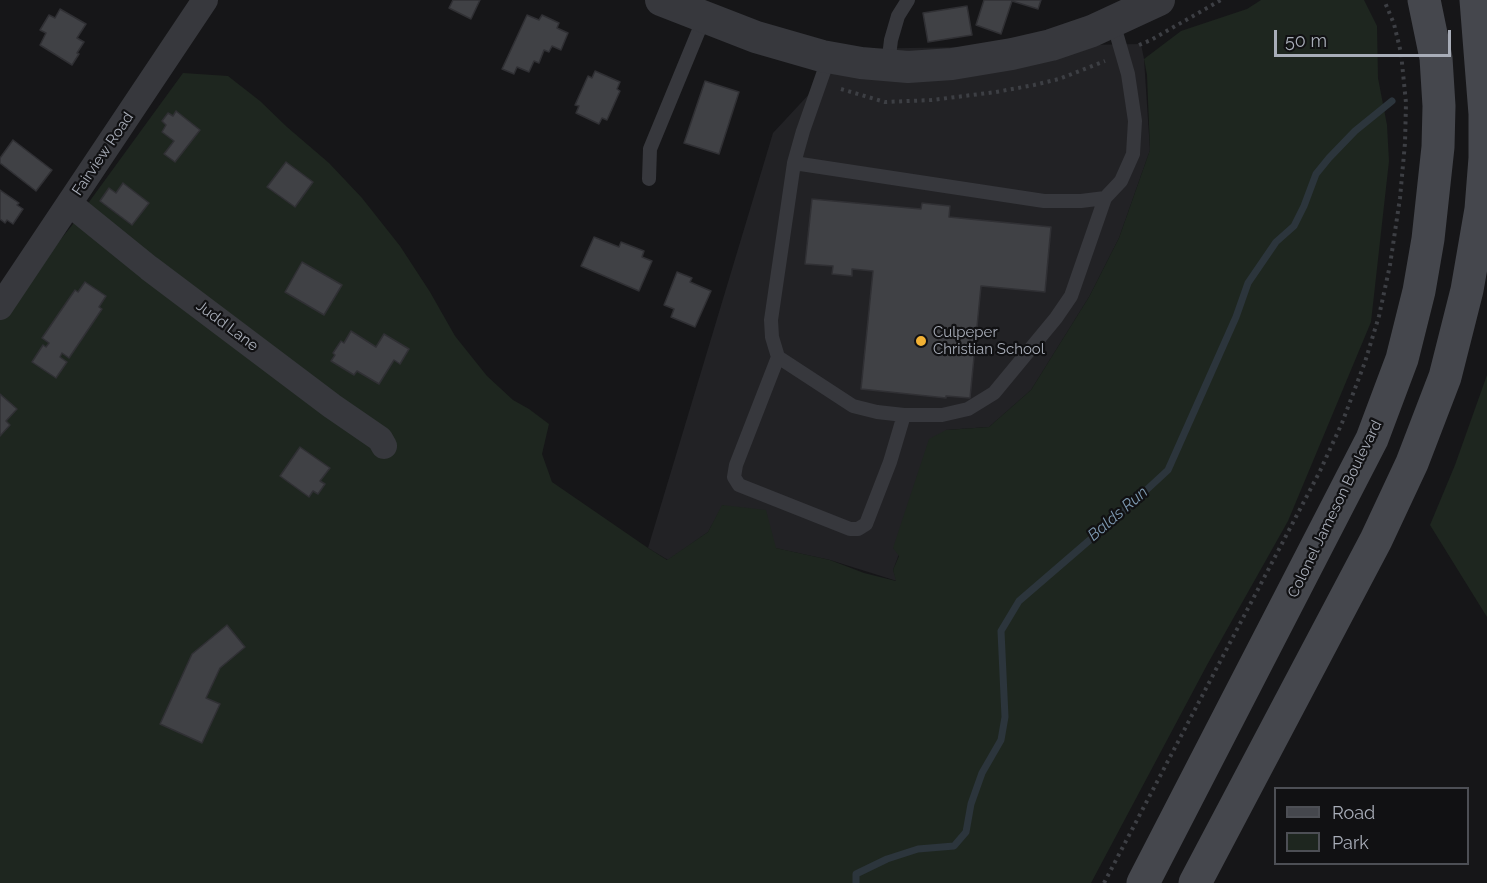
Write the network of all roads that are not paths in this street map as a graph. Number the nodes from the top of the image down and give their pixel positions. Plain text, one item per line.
1 (205, 0) edge
2 (661, 0) edge
3 (908, 0) edge
4 (1424, 0) edge
5 (1476, 0) edge
6 (1157, 1) edge
7 (704, 18) junction
8 (1113, 22) junction
9 (829, 57) junction
10 (888, 65) junction
11 (794, 163) junction
12 (649, 179) dead end
13 (1105, 198) junction
14 (70, 204) junction
15 (0, 307) edge
16 (778, 357) junction
17 (904, 415) junction
18 (384, 446) dead end
19 (1143, 883) edge
20 (1195, 883) edge

1 - 14 street, Fairview Road
2 - 7 street
3 - 10 lane
4 - 19 main road, Colonel Jameson Boulevard
5 - 20 main road
6 - 8 street
7 - 9 street
7 - 12 lane
8 - 10 street
8 - 13 lane
9 - 10 street
9 - 11 lane
11 - 13 lane
11 - 16 lane
13 - 17 lane
14 - 15 street, Fairview Road
14 - 18 street, Judd Lane
16 - 17 lane
16 - 17 lane

